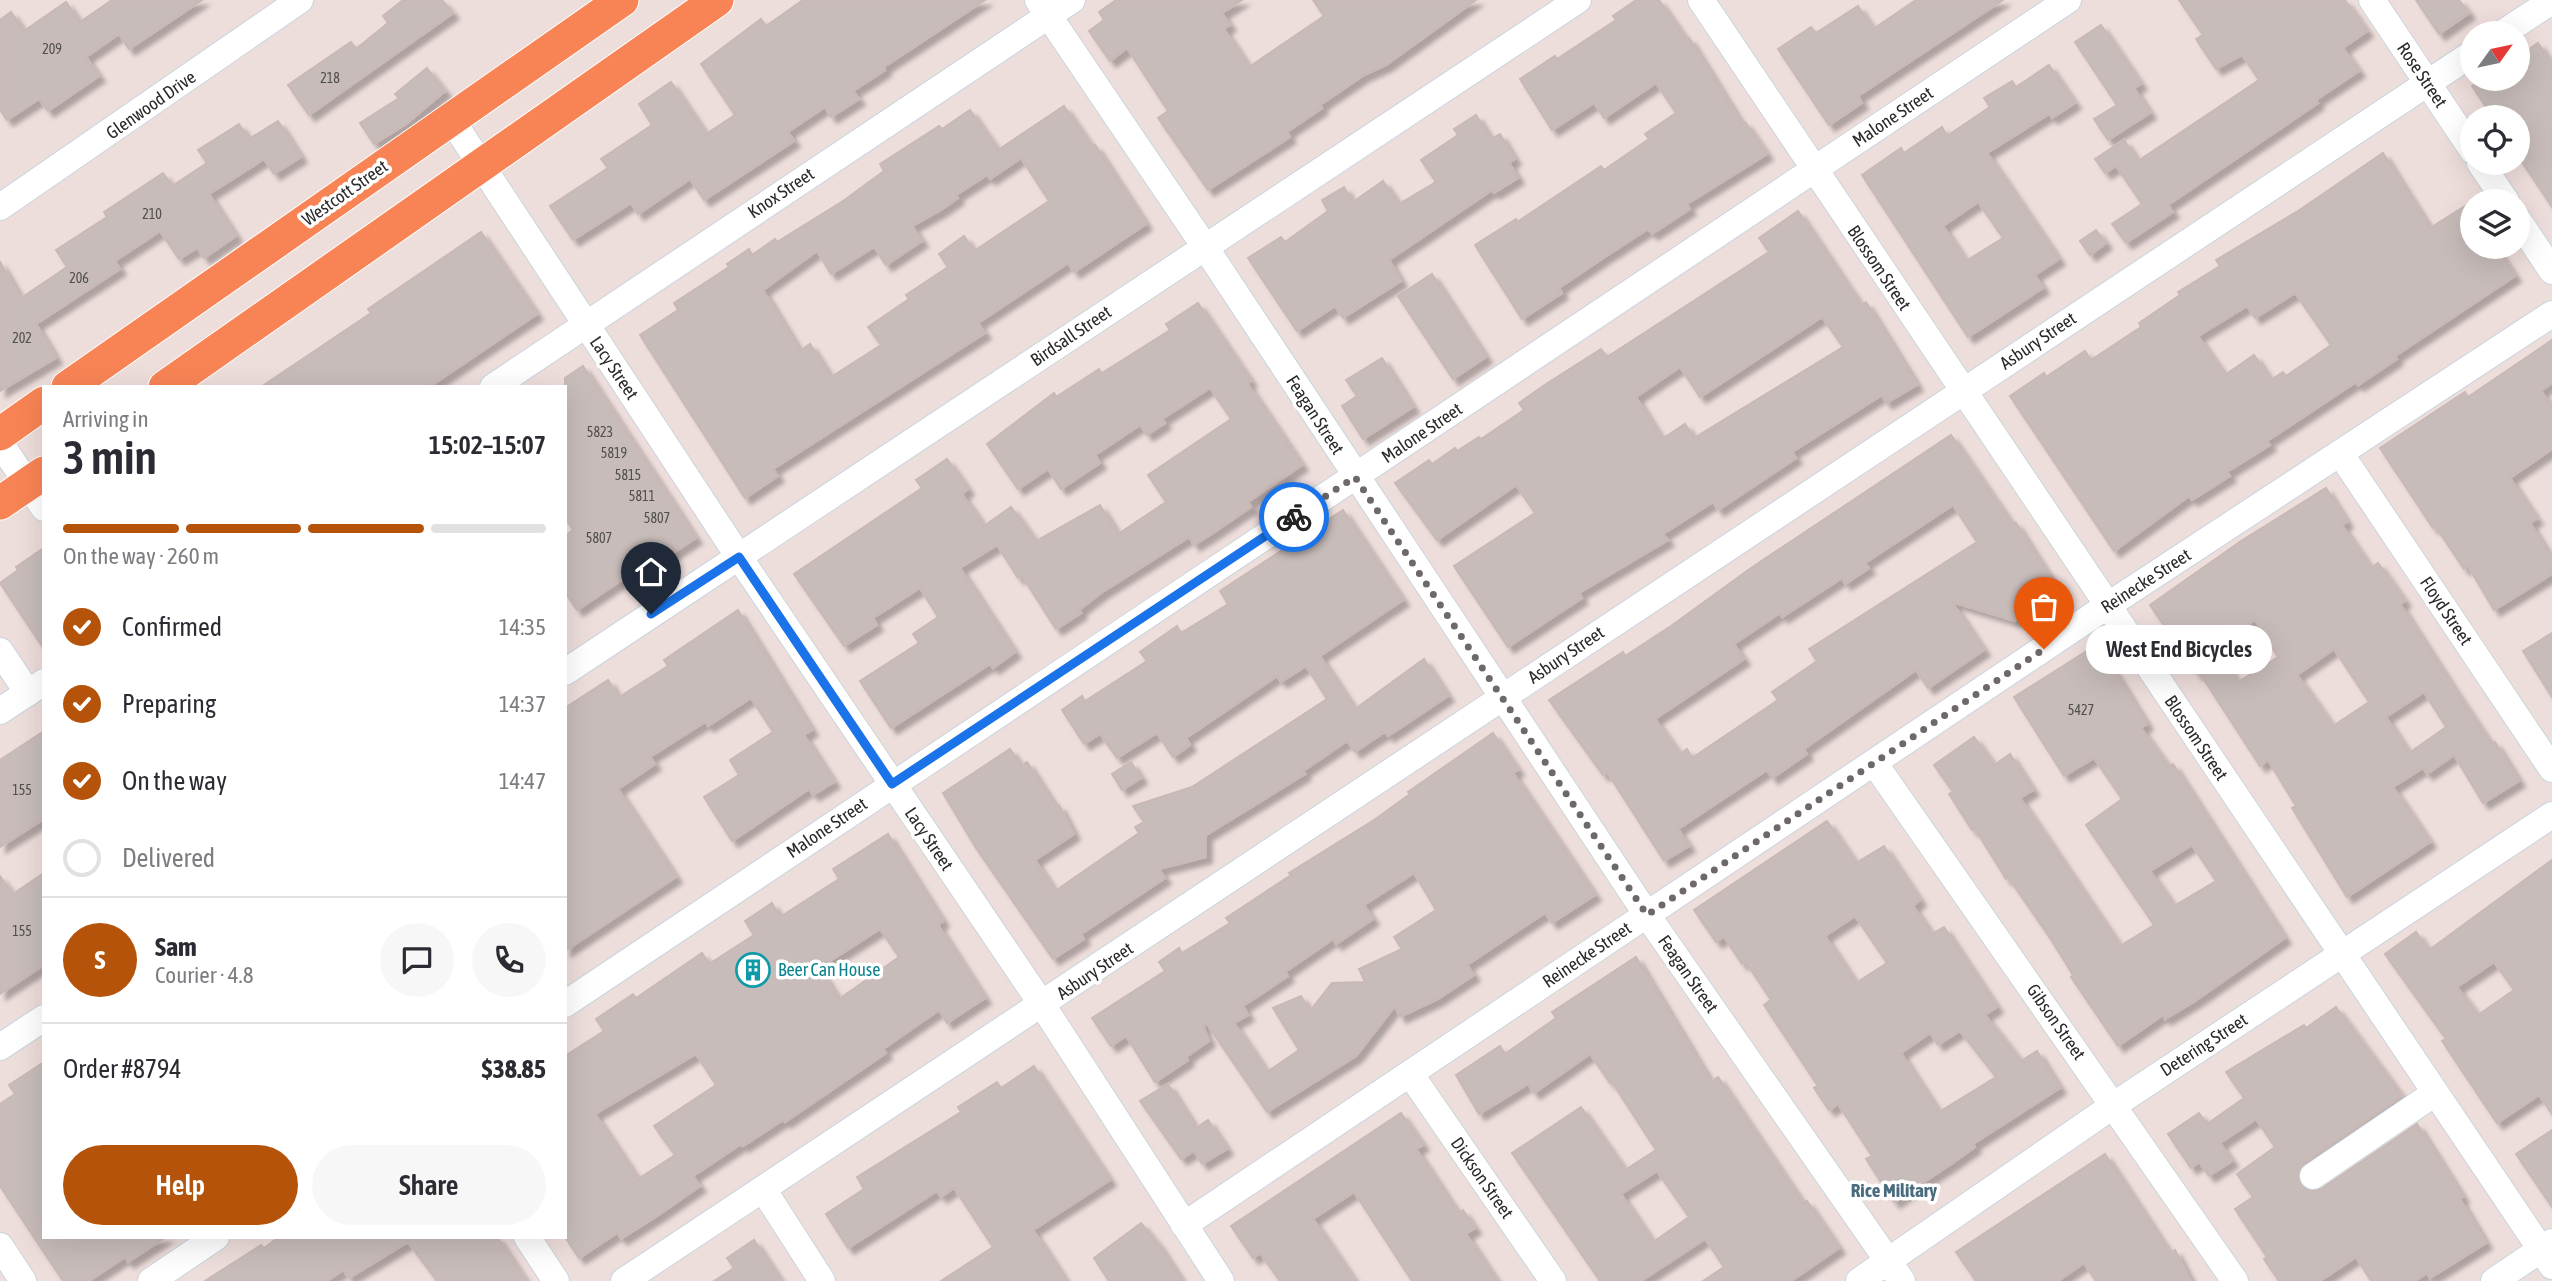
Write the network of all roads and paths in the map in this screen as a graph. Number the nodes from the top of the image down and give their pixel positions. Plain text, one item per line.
1 (300, 0) edge
2 (622, 0) edge
3 (717, 0) edge
4 (1072, 0) edge
5 (1578, 0) edge
6 (1701, 0) edge
7 (2068, 0) edge
8 (2372, 0) edge
9 (2552, 1) edge
10 (1043, 8) edge
11 (2521, 21) edge
12 (2460, 62) edge
13 (2428, 83) junction
14 (451, 118) junction
15 (2460, 131) edge
16 (481, 164) junction
17 (1813, 171) junction
18 (0, 207) edge
19 (2530, 238) edge
20 (1205, 247) junction
21 (2552, 271) edge
22 (2552, 314) edge
23 (584, 324) junction
24 (71, 385) edge
25 (168, 385) edge
26 (495, 385) edge
27 (1962, 392) junction
28 (42, 405) edge
29 (0, 434) edge
30 (0, 443) edge
31 (2340, 453) junction
32 (1355, 477) junction
33 (39, 488) edge
34 (0, 503) edge
35 (739, 557) junction
36 (2107, 606) junction
37 (0, 651) edge
38 (567, 671) edge
39 (36, 688) edge
40 (1502, 697) junction
41 (0, 711) edge
42 (1875, 764) junction
43 (2552, 769) edge
44 (892, 784) junction
45 (2552, 815) edge
46 (1647, 915) junction
47 (2342, 954) junction
48 (567, 1003) edge
49 (1043, 1006) junction
50 (42, 1019) edge
51 (0, 1047) edge
52 (1411, 1075) junction
53 (2435, 1093) junction
54 (2114, 1105) junction
55 (2313, 1176) dead end
56 (763, 1189) junction
57 (1184, 1225) junction
58 (213, 1239) edge
59 (528, 1239) edge
60 (0, 1246) edge
61 (2548, 1252) edge
62 (1895, 1271) edge
63 (23, 1281) edge
64 (151, 1281) edge
65 (556, 1281) edge
66 (624, 1281) edge
67 (822, 1281) edge
68 (1221, 1281) edge
69 (1553, 1281) edge
70 (1859, 1281) edge
71 (2235, 1281) edge
72 (2494, 1281) edge

1 - 18 street, Glenwood Drive
2 - 14 main road, Westcott Street
3 - 16 main road
4 - 10 street, Knox Street
5 - 20 street, Birdsall Street
6 - 17 street, Blossom Street
7 - 17 street, Malone Street
8 - 13 street, Rose Street
9 - 11 street
10 - 20 street, Feagan Street
10 - 23 street, Knox Street
12 - 13 street, Asbury Street
13 - 15 street, Rose Street
13 - 27 street, Asbury Street
14 - 16 street, Lacy Street
14 - 24 main road, Westcott Street
16 - 23 street, Lacy Street
16 - 25 main road
17 - 27 street, Blossom Street
17 - 32 street, Malone Street
19 - 21 street
20 - 32 street, Feagan Street
20 - 35 street, Birdsall Street
22 - 31 street, Reinecke Street
23 - 26 street, Knox Street
23 - 35 street, Lacy Street
27 - 36 street, Blossom Street
27 - 40 street, Asbury Street
28 - 29 main road
30 - 33 street
31 - 36 street, Reinecke Street
31 - 43 street, Floyd Street
32 - 40 street, Feagan Street
32 - 44 street, Malone Street
33 - 34 main road
35 - 38 street, Birdsall Street
35 - 44 street, Lacy Street
36 - 42 street, Reinecke Street
36 - 47 street, Blossom Street
37 - 39 street
39 - 41 street
40 - 46 street, Feagan Street
40 - 49 street, Asbury Street
42 - 46 street, Reinecke Street
42 - 54 street, Gibson Street
44 - 48 street, Malone Street
44 - 49 street, Lacy Street
45 - 47 street, Detering Street
46 - 52 street, Reinecke Street
46 - 62 street, Feagan Street
47 - 53 street, Blossom Street
47 - 54 street, Detering Street
49 - 56 street, Asbury Street
49 - 57 street, Lacy Street
50 - 51 street
52 - 57 street, Reinecke Street
52 - 69 street, Dickson Street
53 - 55 street
53 - 61 street, Blossom Street
54 - 62 street, Detering Street
54 - 71 street, Gibson Street
56 - 66 street, Asbury Street
56 - 67 street
57 - 68 street, Lacy Street
58 - 64 street
59 - 65 street
60 - 63 street
61 - 72 street
62 - 70 street, Detering Street

